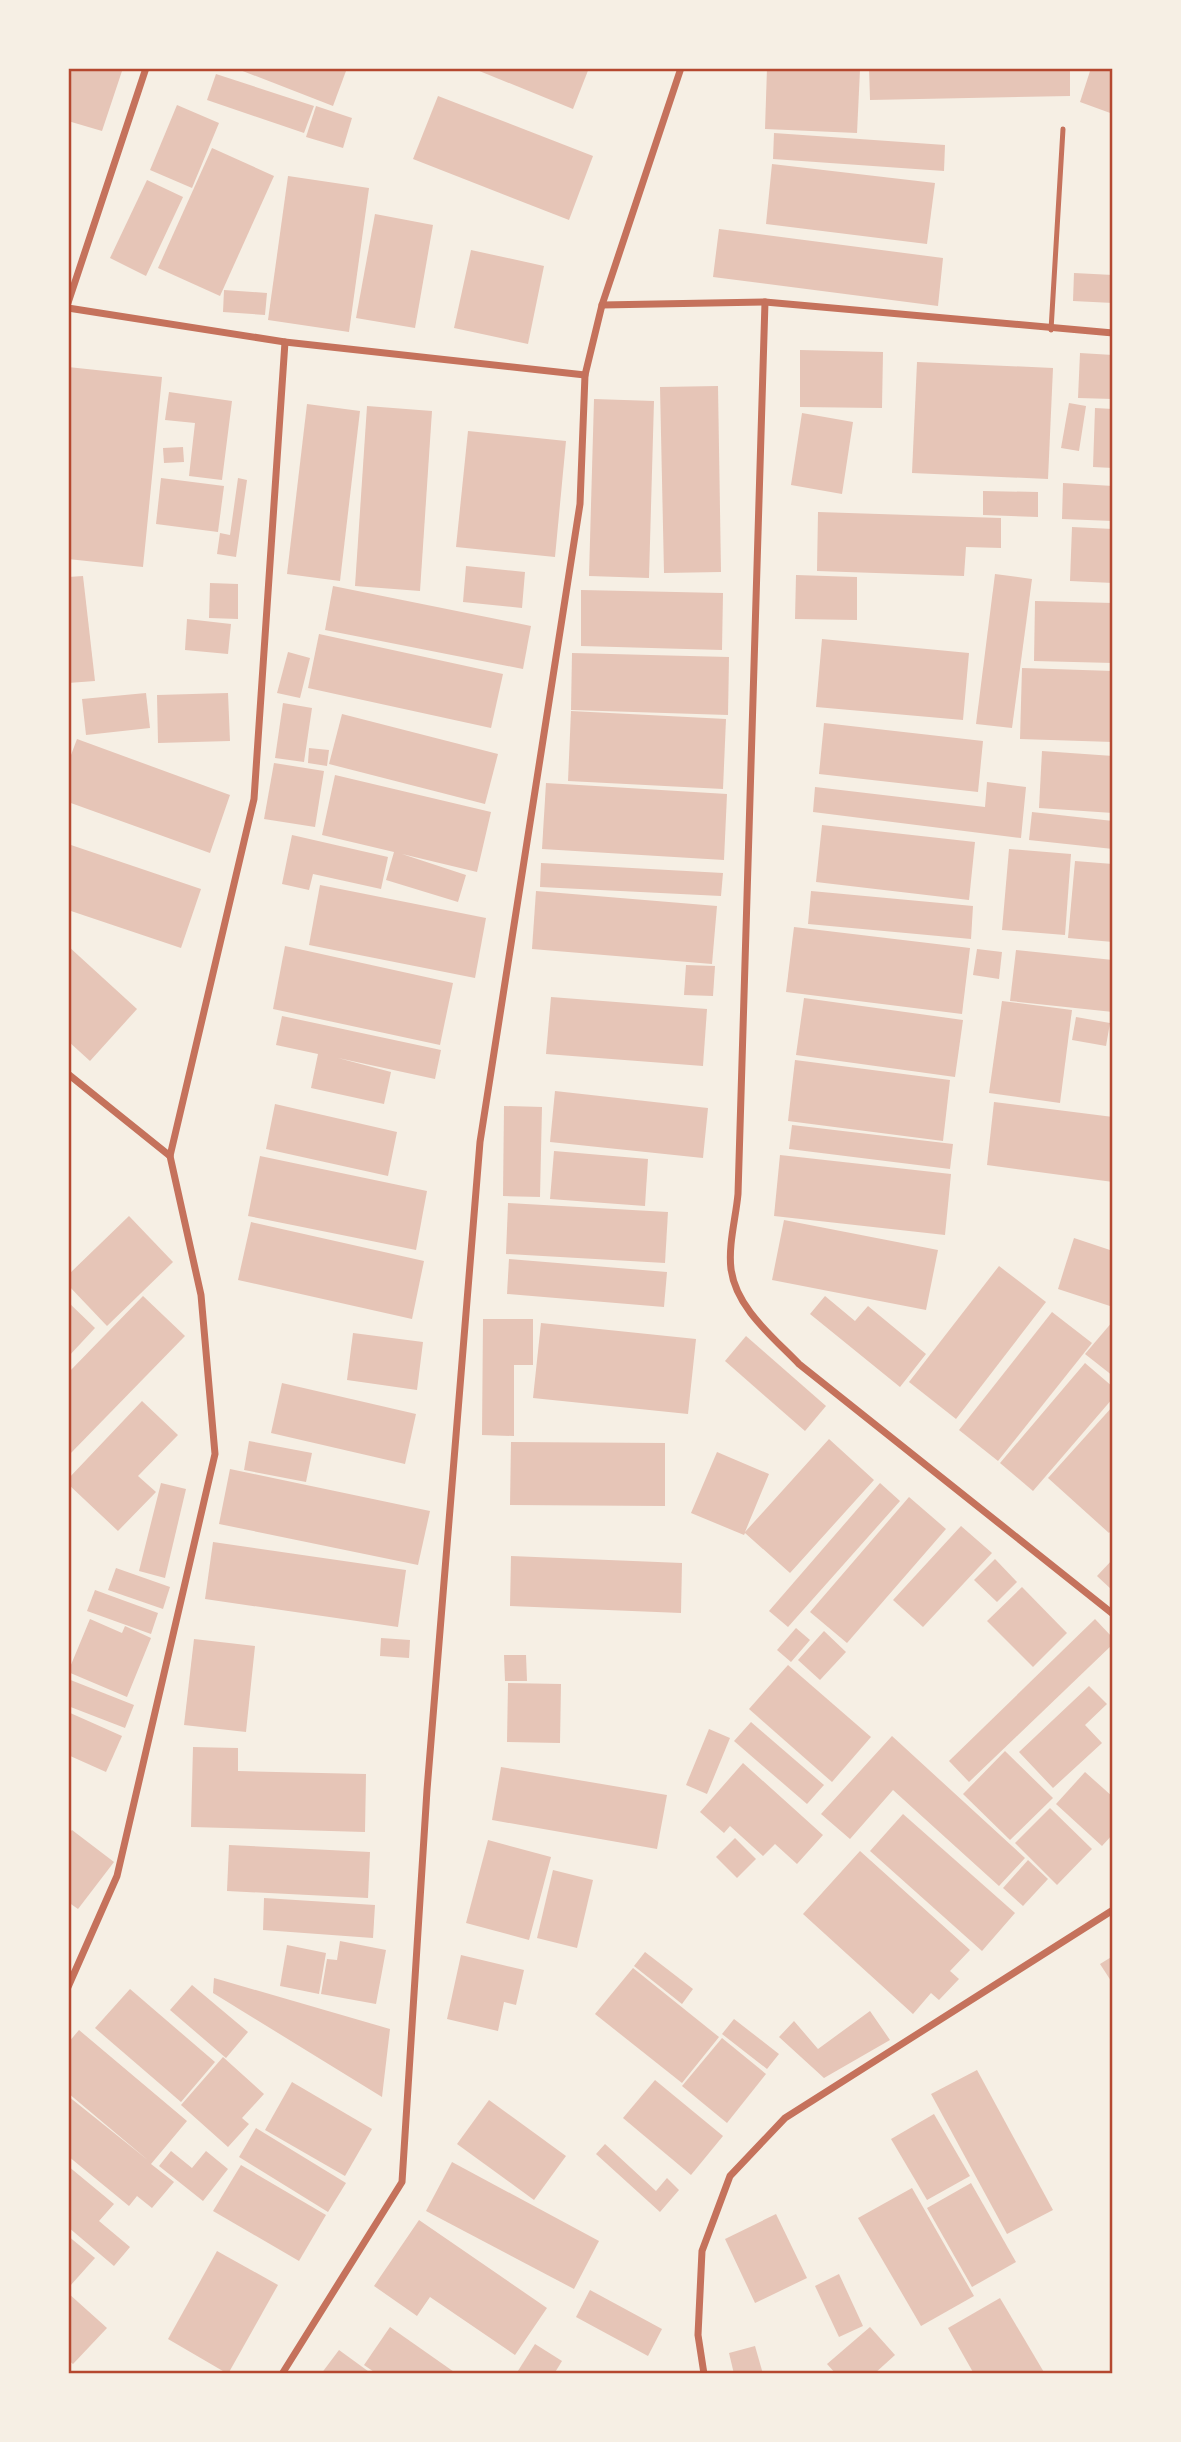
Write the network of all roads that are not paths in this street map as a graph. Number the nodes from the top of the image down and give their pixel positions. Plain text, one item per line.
1 (146, 68) edge
2 (681, 68) edge
3 (1063, 130) dead end
4 (765, 302) junction
5 (602, 305) junction
6 (68, 306) edge
7 (1051, 330) junction
8 (1113, 333) edge
9 (285, 342) junction
10 (585, 375) junction
11 (68, 1074) edge
12 (170, 1156) junction
13 (1113, 1614) edge
14 (1113, 1910) edge
15 (68, 1987) edge
16 (282, 2374) edge
17 (704, 2374) edge

1 - 6 street
2 - 5 street
3 - 7 lane
4 - 5 street
4 - 7 street
4 - 13 street
5 - 10 street
6 - 9 street
7 - 8 street
9 - 10 street
9 - 12 street
10 - 16 street
11 - 12 street
12 - 15 street
14 - 17 street

